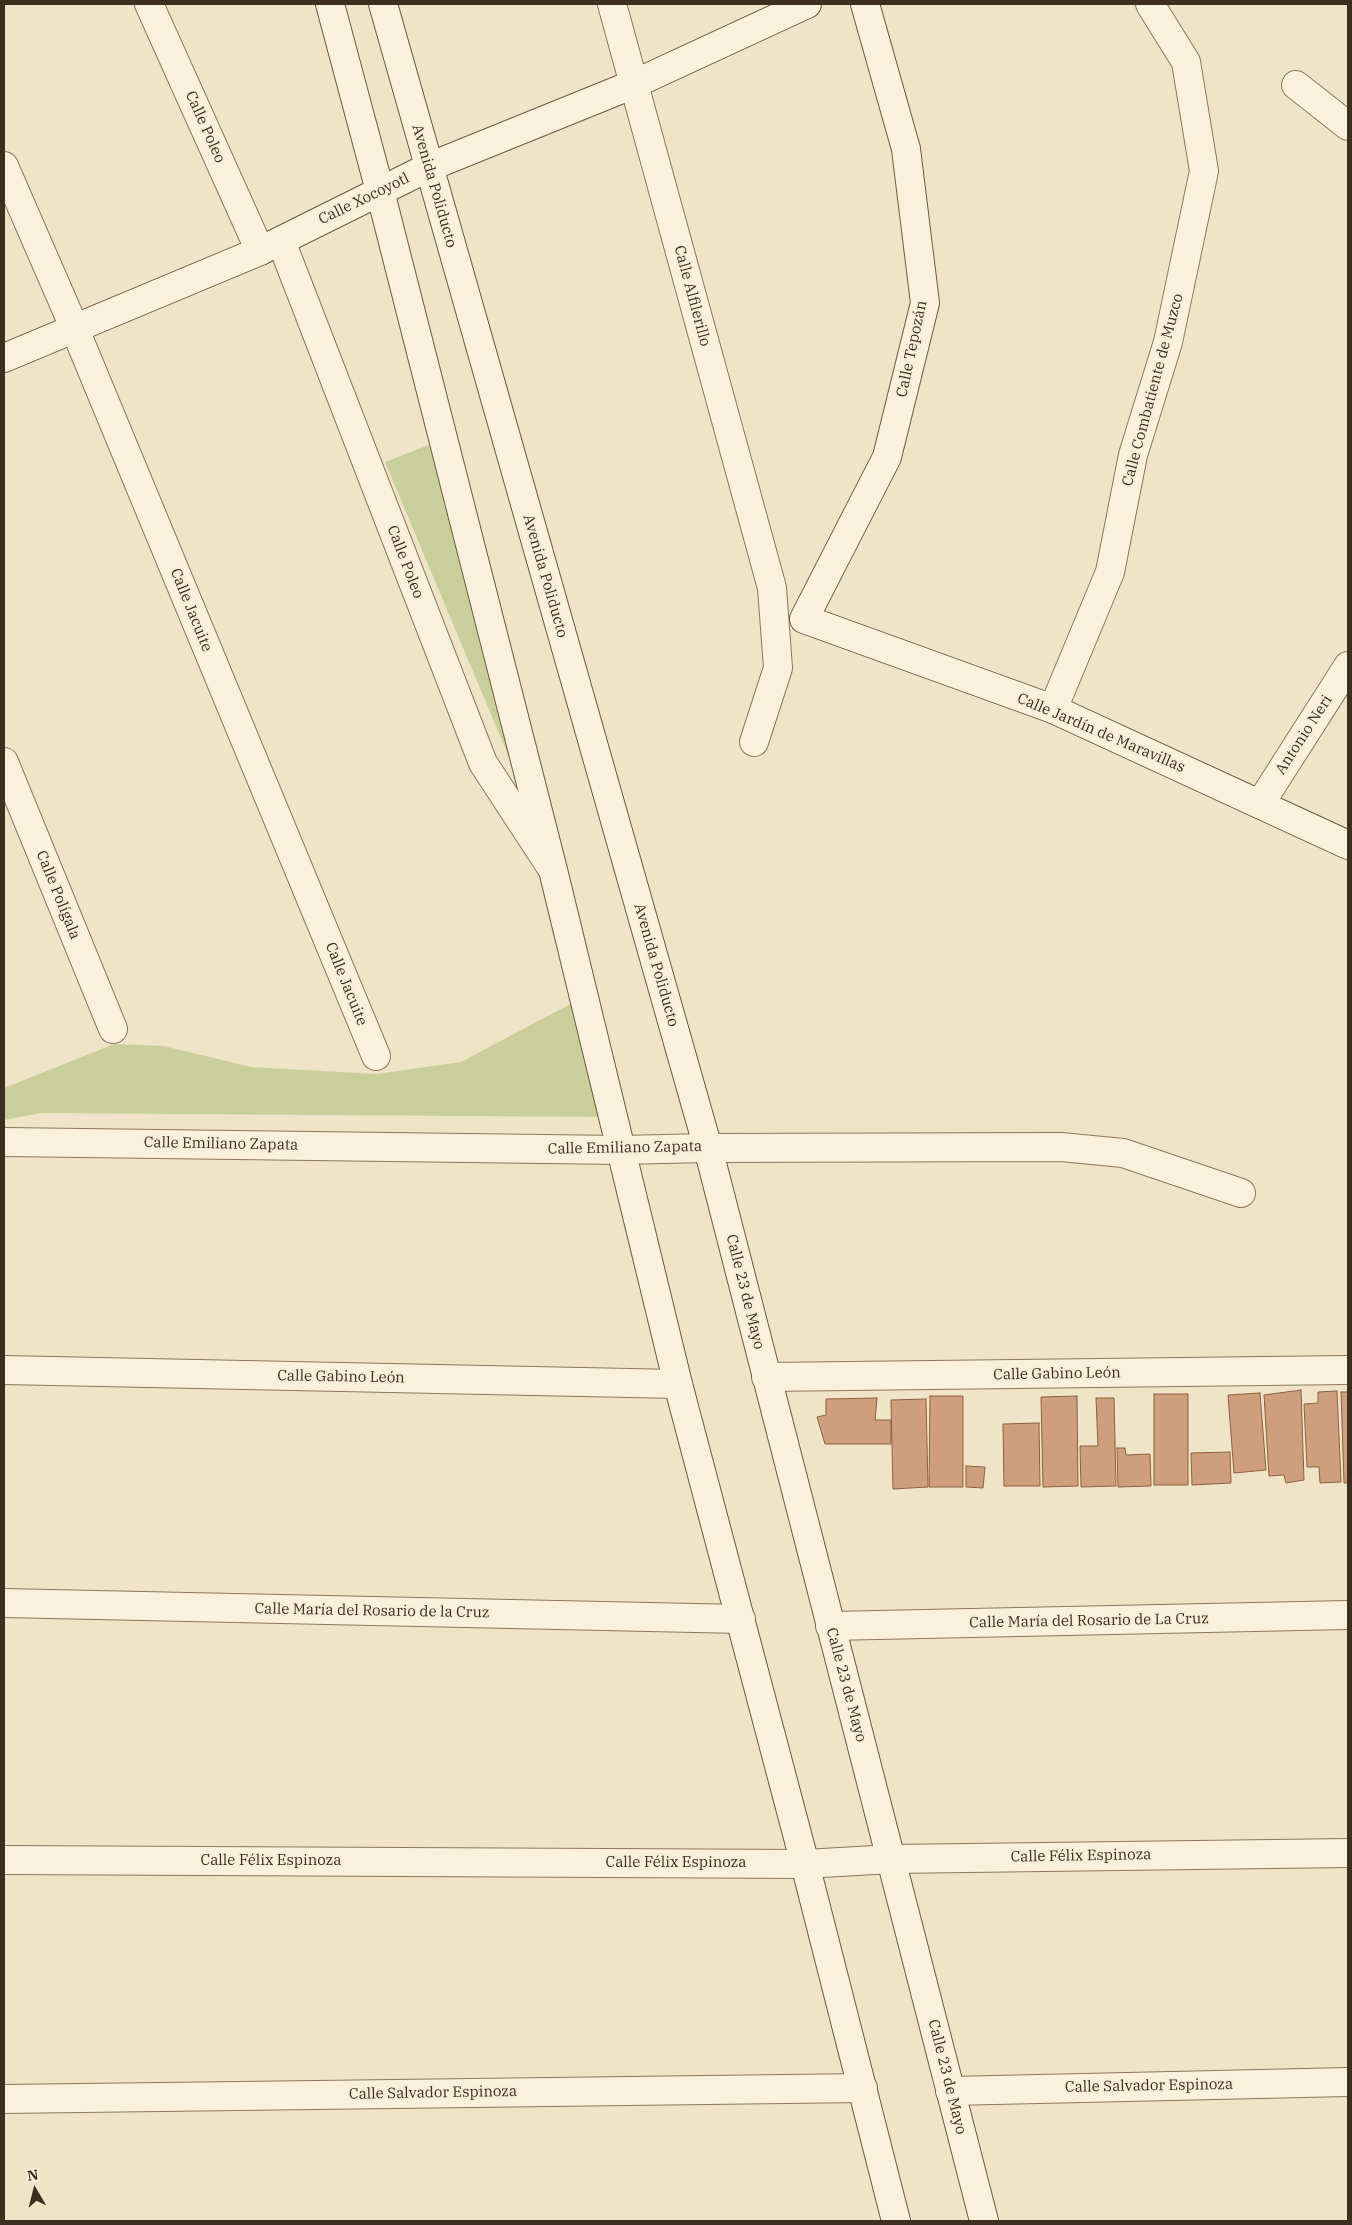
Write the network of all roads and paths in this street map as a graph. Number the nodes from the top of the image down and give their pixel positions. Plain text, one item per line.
1 (149, 4) edge
2 (330, 4) edge
3 (383, 4) edge
4 (612, 4) edge
5 (807, 4) edge
6 (864, 4) edge
7 (1150, 4) edge
8 (634, 84) junction
9 (1296, 85) dead end
10 (1348, 126) edge
11 (4, 166) edge
12 (429, 168) junction
13 (380, 191) junction
14 (270, 246) junction
15 (74, 327) junction
16 (4, 358) edge
17 (772, 588) junction
18 (804, 619) junction
19 (1348, 666) edge
20 (1053, 709) junction
21 (754, 742) dead end
22 (4, 762) edge
23 (1260, 804) junction
24 (1348, 845) edge
25 (553, 870) junction
26 (113, 1029) dead end
27 (376, 1056) dead end
28 (4, 1142) edge
29 (708, 1148) junction
30 (620, 1150) junction
31 (1241, 1193) dead end
32 (4, 1370) edge
33 (1348, 1370) edge
34 (766, 1377) junction
35 (678, 1384) junction
36 (4, 1603) edge
37 (1348, 1615) edge
38 (740, 1619) junction
39 (830, 1626) junction
40 (1348, 1853) edge
41 (892, 1859) junction
42 (4, 1860) edge
43 (805, 1864) junction
44 (1348, 2082) edge
45 (863, 2088) junction
46 (950, 2090) junction
47 (4, 2099) edge
48 (896, 2221) edge
49 (984, 2221) edge

1 - 14 street, Calle Poleo
2 - 13 street
3 - 12 street, Avenida Poliducto
4 - 8 street, Calle Alfilerillo
5 - 8 street, Calle Xocoyotl
6 - 18 street, Calle Tepozán
7 - 20 street, Calle Combatiente de Muzco
8 - 12 street, Calle Xocoyotl
8 - 17 street, Calle Alfilerillo
9 - 10 street
11 - 15 street, Calle Jacuite
12 - 13 street, Calle Xocoyotl
12 - 29 street, Avenida Poliducto
13 - 14 street, Calle Xocoyotl
13 - 25 street
14 - 15 street, Calle Xocoyotl
14 - 25 street, Calle Poleo
15 - 16 street, Calle Xocoyotl
15 - 27 street, Calle Jacuite
17 - 18 street, Calle Jardín de Maravillas
17 - 21 street
18 - 20 street, Calle Jardín de Maravillas
19 - 23 street, Antonio Neri
20 - 23 street, Calle Jardín de Maravillas
22 - 26 street, Calle Polígala
23 - 24 street, Calle Jardín de Maravillas
25 - 30 street
28 - 30 street, Calle Emiliano Zapata
29 - 30 street, Calle Emiliano Zapata
29 - 31 street, Calle Emiliano Zapata
29 - 34 street, Calle 23 de Mayo
30 - 35 street
32 - 35 street, Calle Gabino León
33 - 34 street, Calle Gabino León
34 - 39 street, Calle 23 de Mayo
35 - 38 street
36 - 38 street, Calle María del Rosario de la Cruz
37 - 39 street, Calle María del Rosario de La Cruz
38 - 43 street
39 - 41 street, Calle 23 de Mayo
40 - 41 street, Calle Félix Espinoza
41 - 43 street, Calle Félix Espinoza
41 - 46 street, Calle 23 de Mayo
42 - 43 street, Calle Félix Espinoza
43 - 45 street
44 - 46 street, Calle Salvador Espinoza
45 - 47 street, Calle Salvador Espinoza
45 - 48 street
46 - 49 street, Calle 23 de Mayo

